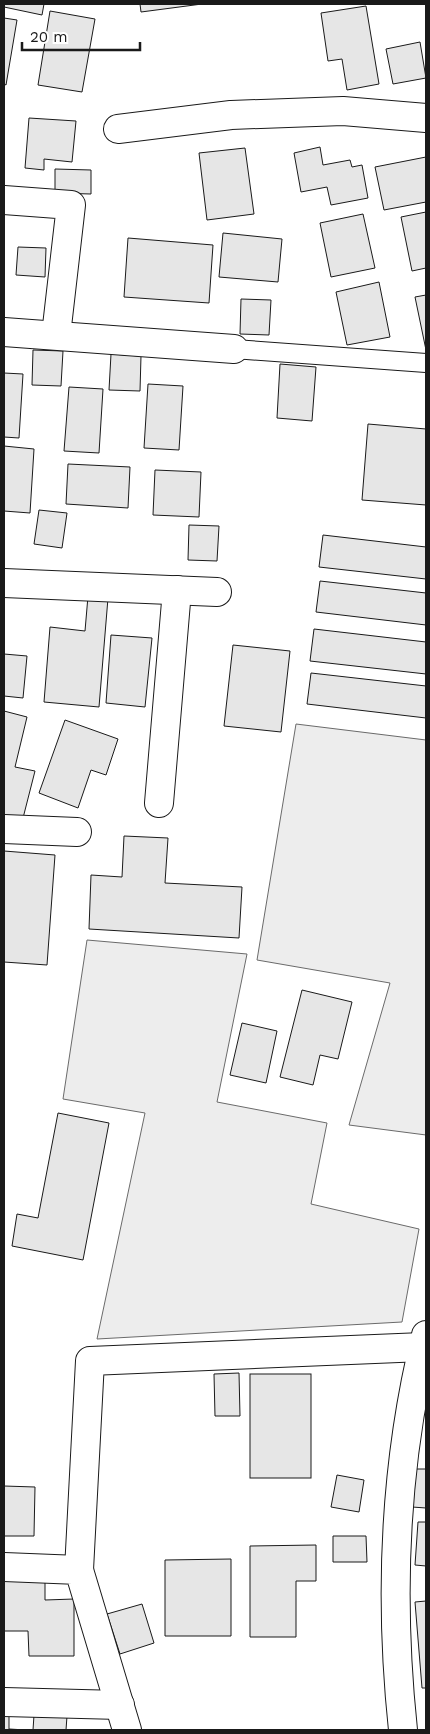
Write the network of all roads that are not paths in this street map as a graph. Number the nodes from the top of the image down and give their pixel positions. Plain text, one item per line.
1 (426, 118) edge
2 (118, 130) dead end
3 (4, 200) edge
4 (4, 332) edge
5 (56, 335) junction
6 (234, 349) joint
7 (426, 364) edge
8 (4, 583) edge
9 (177, 590) junction
10 (217, 592) dead end
11 (159, 803) dead end
12 (4, 829) edge
13 (77, 832) dead end
14 (425, 1341) edge
15 (4, 1567) edge
16 (79, 1570) junction
17 (4, 1702) edge
18 (124, 1718) edge
19 (403, 1730) edge

1 - 2 street
3 - 5 street
4 - 5 street
5 - 6 street
6 - 7 lane
8 - 9 street
9 - 10 street
9 - 11 street
12 - 13 street
14 - 16 street
14 - 19 street
15 - 16 street
16 - 18 street
17 - 18 street

